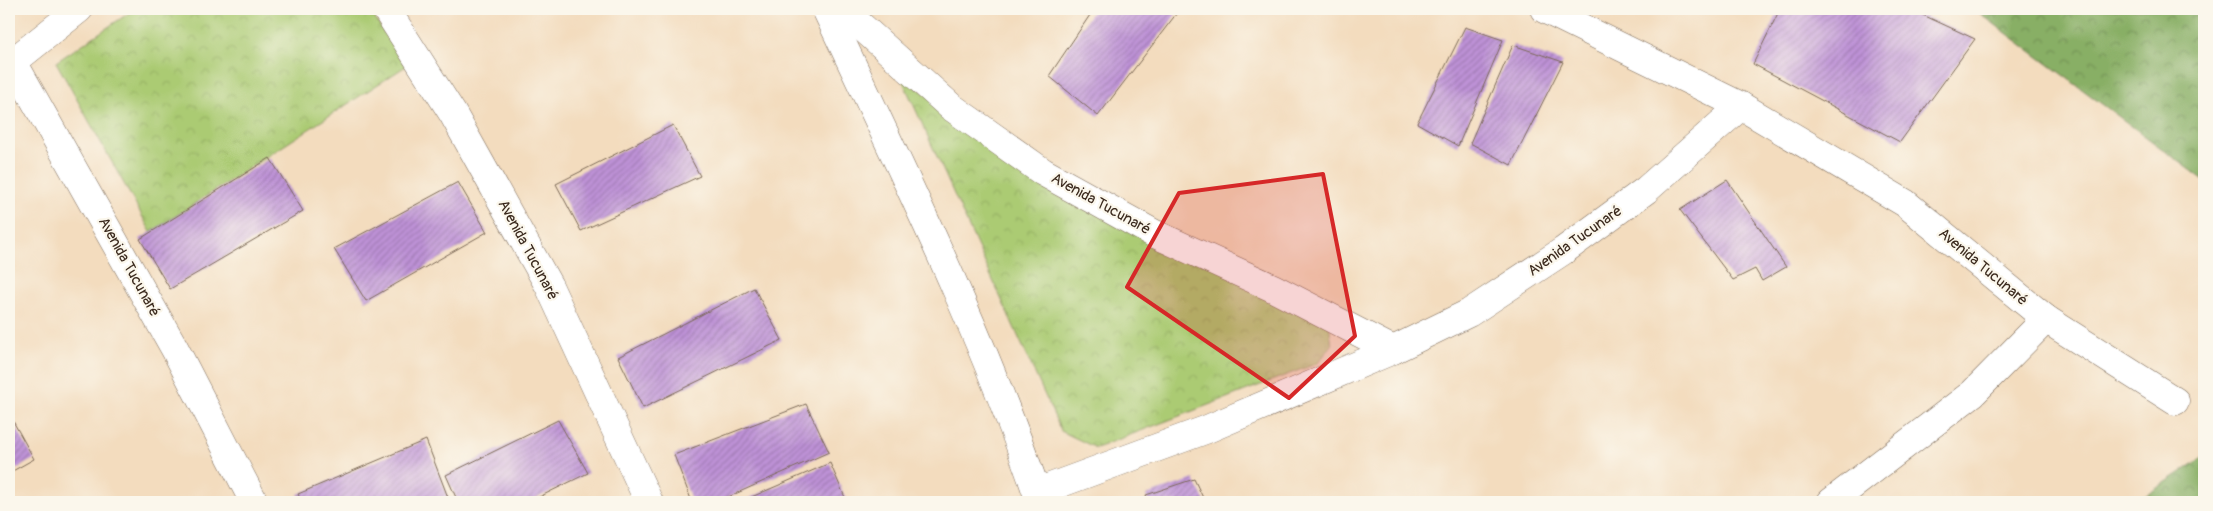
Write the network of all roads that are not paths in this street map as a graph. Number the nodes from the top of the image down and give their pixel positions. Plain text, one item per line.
1 (79, 9) edge
2 (386, 9) edge
3 (826, 9) edge
4 (842, 9) edge
5 (1544, 9) edge
6 (11, 63) edge
7 (1741, 106) junction
8 (2046, 319) junction
9 (1392, 350) junction
10 (2175, 401) dead end
11 (1039, 497) edge
12 (254, 502) edge
13 (649, 502) edge
14 (1831, 502) edge

1 - 6 street, Avenida Tucunaré
2 - 13 street, Avenida Tucunaré
3 - 11 street, Avenida Tucunaré
4 - 9 street, Avenida Tucunaré
5 - 7 street, Avenida Tucunaré
6 - 12 street, Avenida Tucunaré
7 - 8 street, Avenida Tucunaré
7 - 9 street, Avenida Tucunaré
8 - 10 street, Avenida Tucunaré
8 - 14 street
9 - 11 street, Avenida Tucunaré

